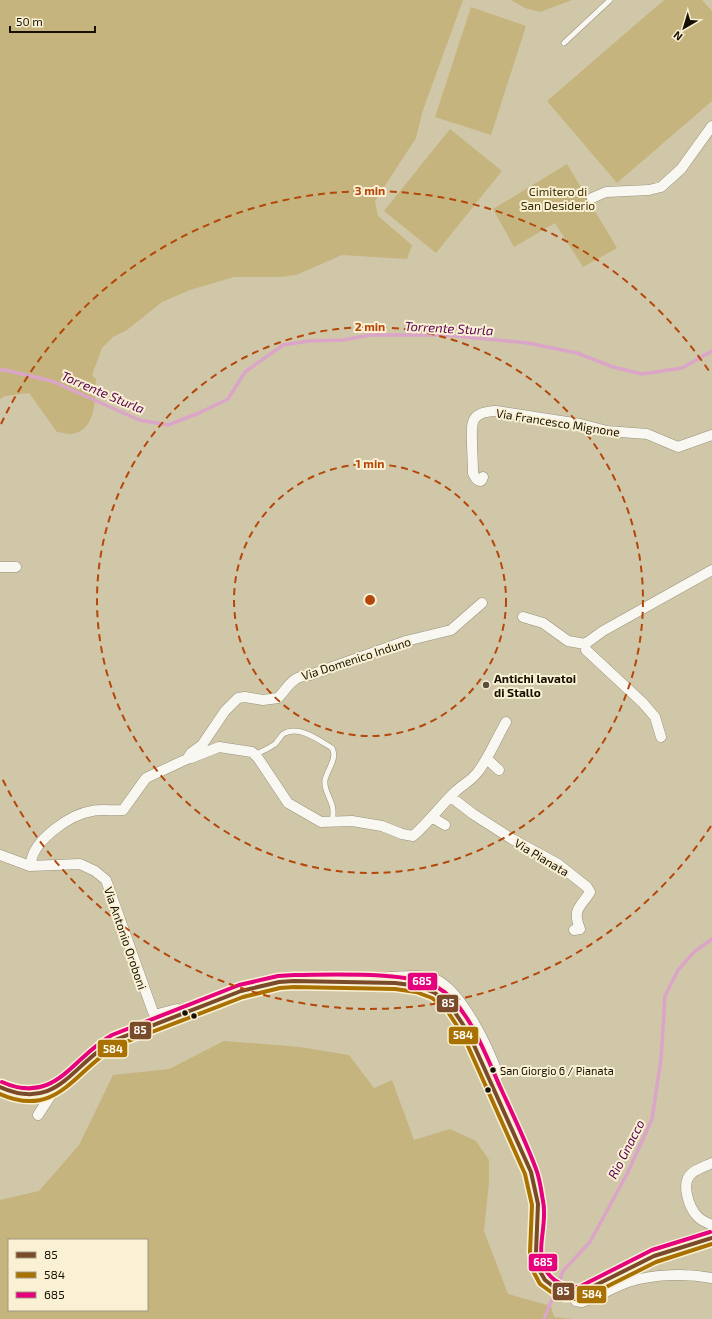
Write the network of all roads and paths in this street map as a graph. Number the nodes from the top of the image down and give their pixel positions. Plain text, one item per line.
1 (610, 0) edge
2 (564, 43) dead end
3 (712, 126) edge
4 (592, 198) dead end
5 (712, 435) edge
6 (483, 477) dead end
7 (0, 567) edge
8 (16, 567) dead end
9 (712, 570) edge
10 (482, 603) dead end
11 (523, 617) dead end
12 (585, 644) junction
13 (506, 722) dead end
14 (661, 737) dead end
15 (255, 754) junction
16 (187, 759) junction
17 (487, 759) junction
18 (499, 770) dead end
19 (451, 797) junction
20 (431, 819) junction
21 (332, 823) junction
22 (445, 825) dead end
23 (0, 855) edge
24 (34, 866) junction
25 (574, 930) dead end
26 (349, 982) junction
27 (184, 1014) junction
28 (490, 1079) junction
29 (0, 1087) edge
30 (55, 1089) junction
31 (38, 1115) dead end
32 (712, 1163) edge
33 (712, 1225) edge
34 (712, 1238) edge
35 (712, 1278) edge
36 (561, 1289) junction

1 - 2 lane
3 - 4 street
5 - 6 street, Via Francesco Mignone
7 - 8 street
9 - 12 street
10 - 16 street, Via Domenico Induno
11 - 12 street
12 - 14 street
13 - 17 street
15 - 16 street
15 - 21 street
15 - 21 lane
16 - 24 street, Via Domenico Induno
17 - 18 street
17 - 19 street
19 - 20 street
19 - 25 street, Via Pianata
20 - 21 street
20 - 22 street
23 - 24 street
24 - 27 street, Via Antonio Oroboni
26 - 27 street
26 - 28 street
26 - 28 street
27 - 30 street
28 - 36 street
29 - 30 street
30 - 31 street
32 - 33 street
34 - 36 street
35 - 36 street

